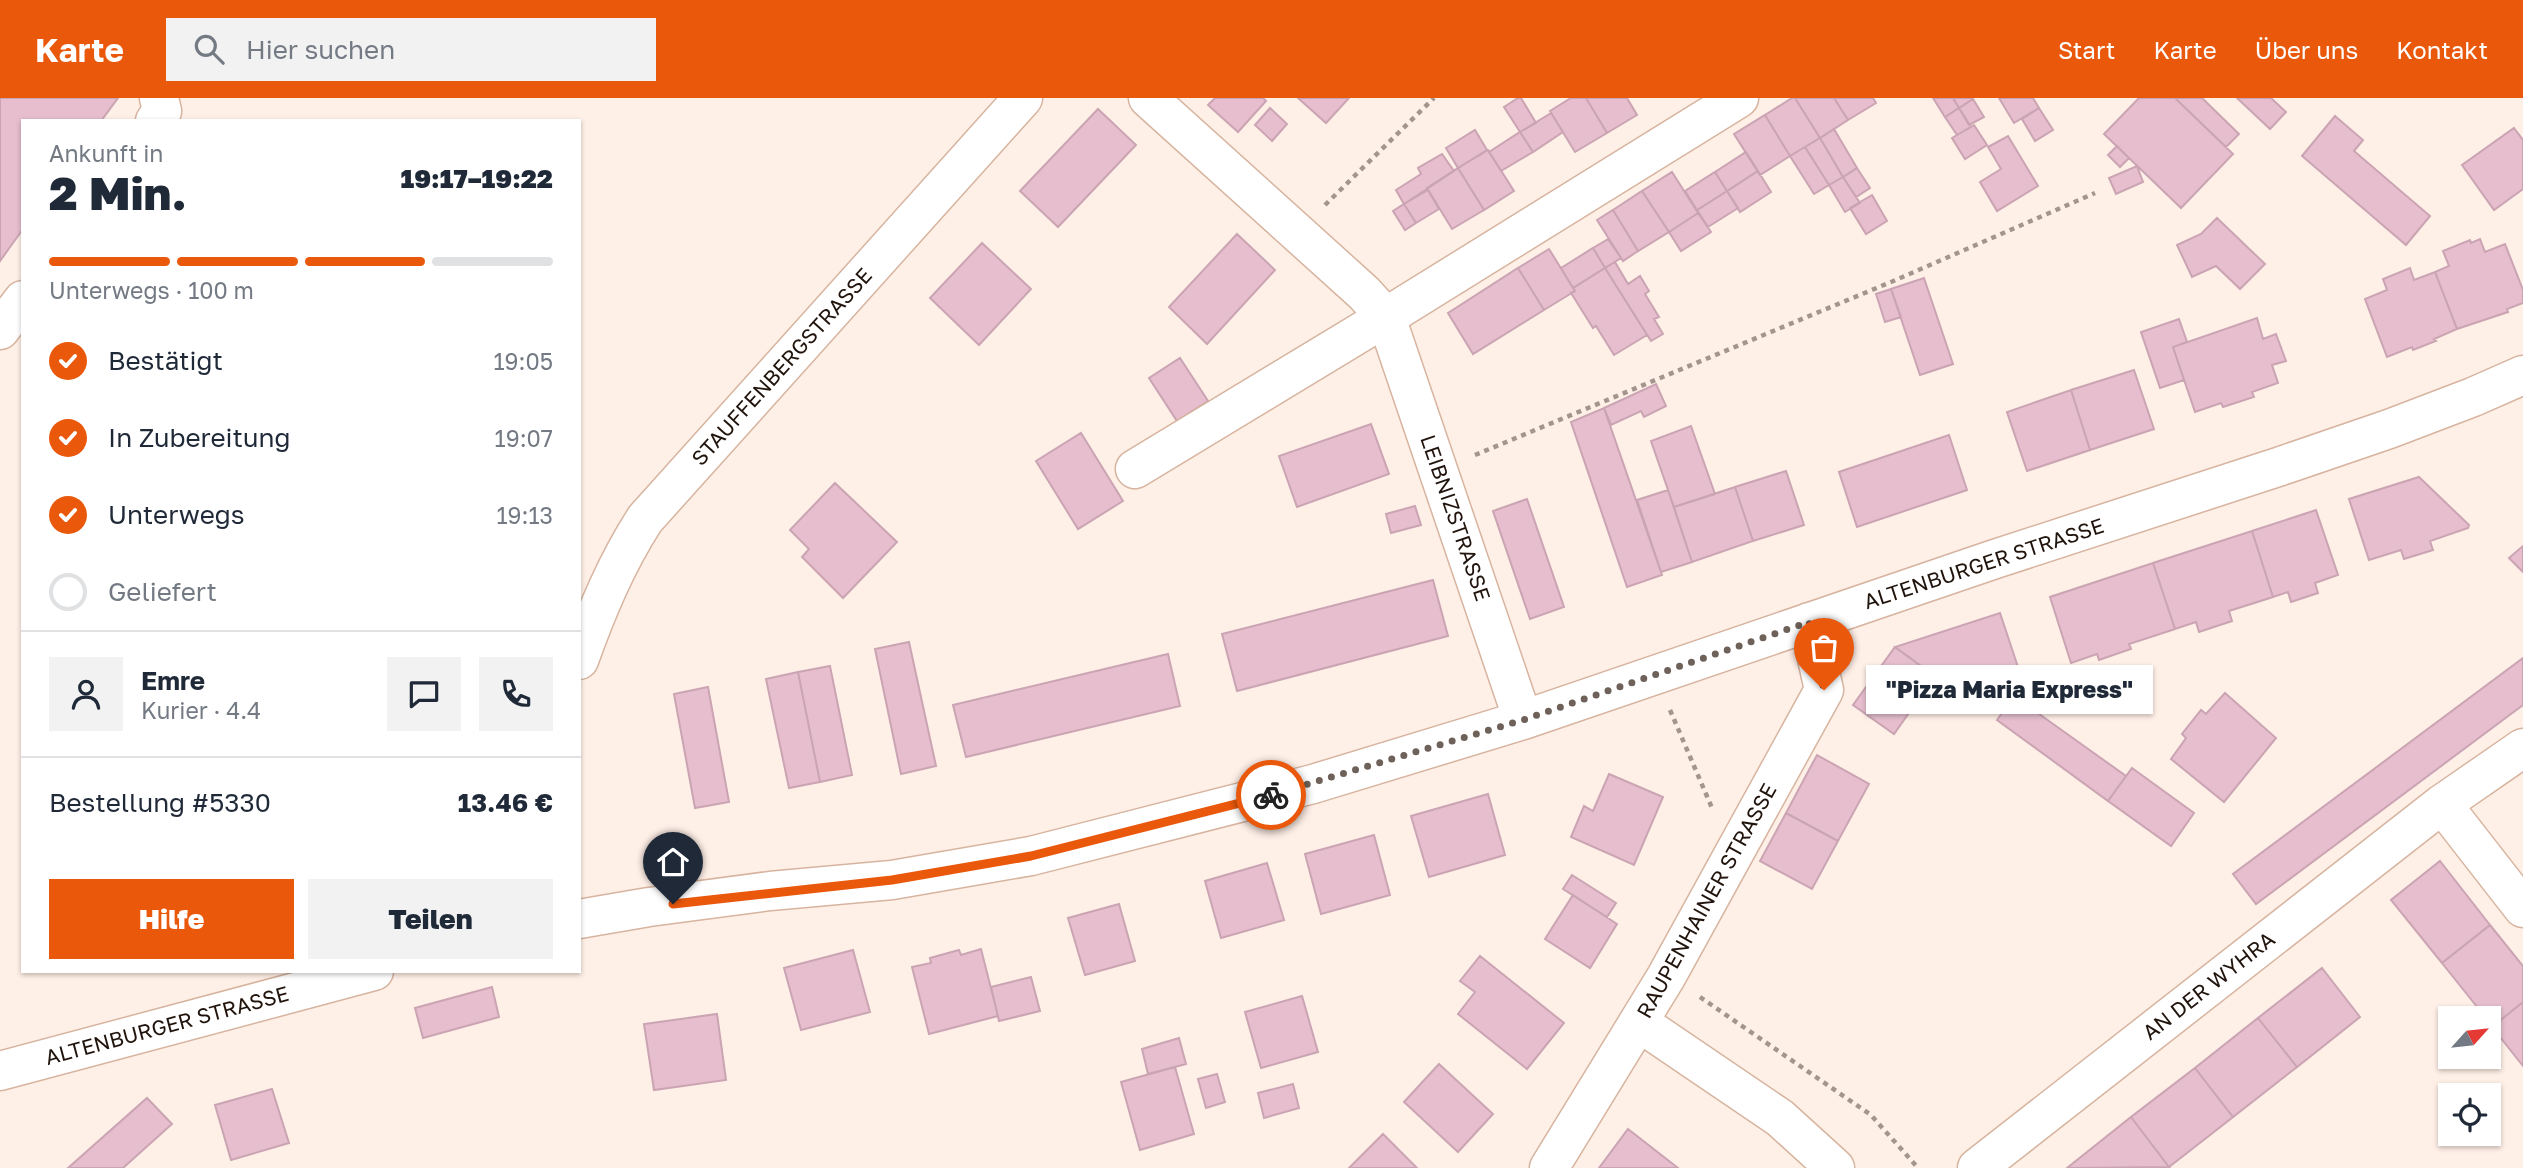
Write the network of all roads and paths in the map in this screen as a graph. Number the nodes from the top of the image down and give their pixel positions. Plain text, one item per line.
1 (159, 98) edge
2 (1023, 98) edge
3 (1147, 98) edge
4 (1434, 98) edge
5 (1739, 98) edge
6 (156, 119) edge
7 (2095, 192) dead end
8 (1297, 233) junction
9 (21, 303) edge
10 (1386, 317) junction
11 (0, 331) edge
12 (2523, 375) edge
13 (1135, 469) dead end
14 (1438, 471) junction
15 (1809, 622) junction
16 (581, 655) edge
17 (1654, 674) junction
18 (1523, 720) junction
19 (2523, 748) edge
20 (2442, 804) junction
21 (1733, 855) junction
22 (2523, 908) edge
23 (581, 919) edge
24 (367, 973) edge
25 (1667, 976) junction
26 (1640, 1023) junction
27 (0, 1071) edge
28 (1549, 1168) edge
29 (1835, 1168) edge
30 (1918, 1168) edge
31 (1977, 1168) edge

1 - 6 street
2 - 16 street, STAUFFENBERGSTRASSE
3 - 8 street, LEIBNIZSTRASSE
4 - 8 path
5 - 10 street
7 - 14 path
8 - 10 street, LEIBNIZSTRASSE
9 - 11 street
10 - 13 street
10 - 14 street, LEIBNIZSTRASSE
12 - 15 street, ALTENBURGER STRASSE
14 - 18 street, LEIBNIZSTRASSE
15 - 17 street, ALTENBURGER STRASSE
15 - 21 street, RAUPENHAINER STRASSE
17 - 18 street, ALTENBURGER STRASSE
17 - 21 path
18 - 23 street, ALTENBURGER STRASSE
19 - 20 street, AN DER WYHRA
20 - 22 street
20 - 31 street, AN DER WYHRA
21 - 25 street, RAUPENHAINER STRASSE
24 - 27 street, ALTENBURGER STRASSE
25 - 26 street, RAUPENHAINER STRASSE
25 - 30 path
26 - 28 street, RAUPENHAINER STRASSE
26 - 29 street

